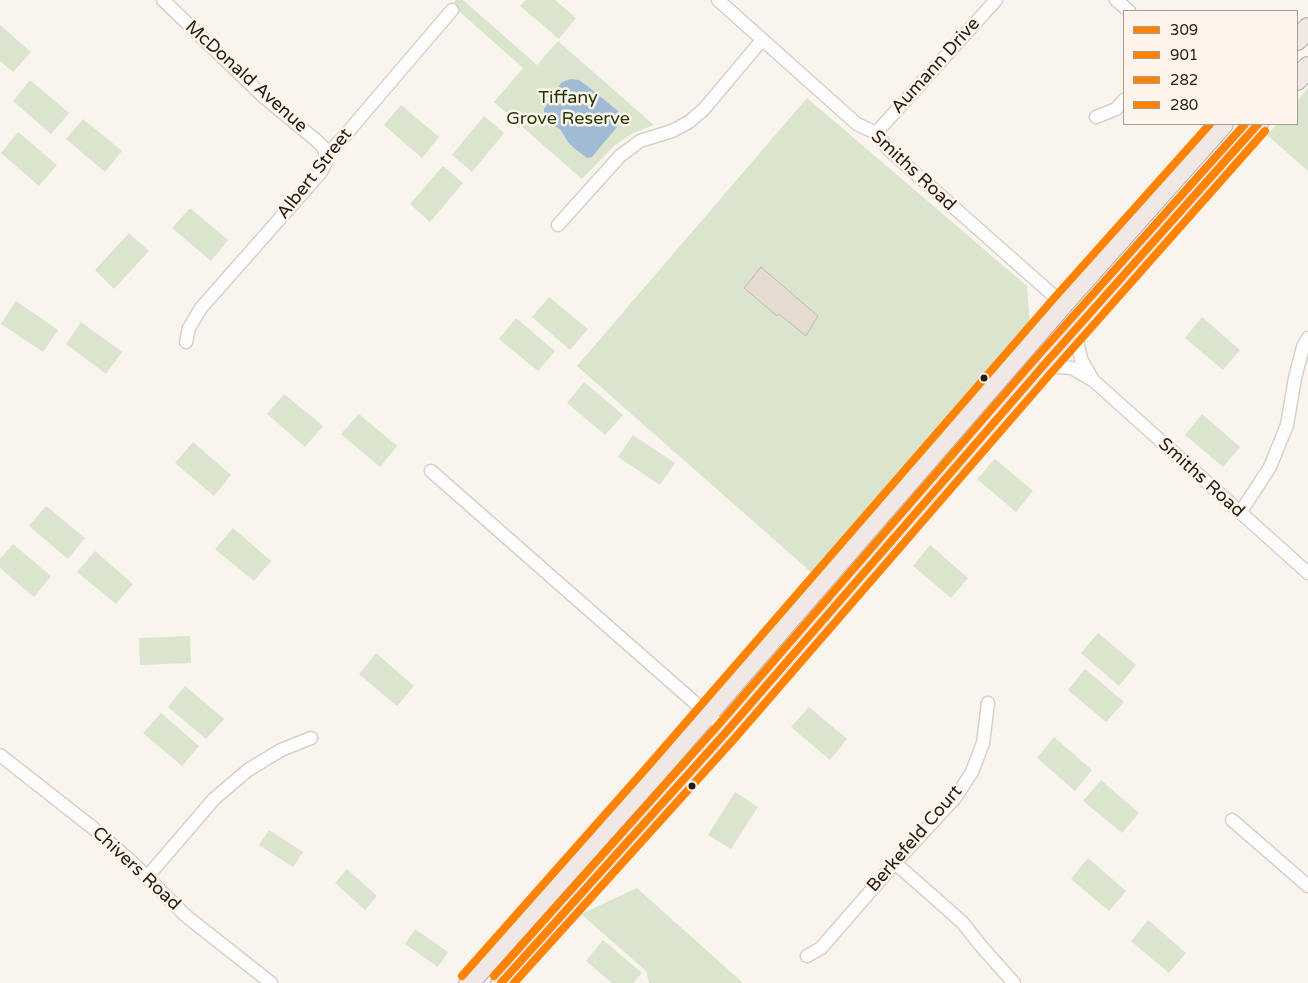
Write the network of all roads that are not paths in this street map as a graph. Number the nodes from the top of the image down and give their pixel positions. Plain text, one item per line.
1 (163, 0) edge
2 (718, 0) edge
3 (996, 0) edge
4 (1116, 0) edge
5 (452, 10) dead end
6 (1128, 10) edge
7 (1308, 28) edge
8 (1298, 39) edge
9 (762, 40) junction
10 (1308, 67) edge
11 (1298, 79) edge
12 (1123, 101) edge
13 (1096, 117) dead end
14 (1222, 125) edge
15 (1257, 125) edge
16 (876, 133) junction
17 (326, 155) junction
18 (558, 225) dead end
19 (1063, 304) junction
20 (1079, 326) junction
21 (1308, 338) edge
22 (186, 342) dead end
23 (1043, 366) junction
24 (1094, 381) junction
25 (432, 471) dead end
26 (1240, 513) junction
27 (1308, 573) edge
28 (988, 703) dead end
29 (707, 714) junction
30 (727, 731) junction
31 (311, 738) dead end
32 (2, 760) edge
33 (1232, 820) dead end
34 (895, 863) junction
35 (147, 877) junction
36 (1308, 886) edge
37 (807, 956) dead end
38 (271, 983) edge
39 (469, 983) edge
40 (501, 983) edge
41 (1014, 983) edge

1 - 17 street, McDonald Avenue
2 - 9 street, Smiths Road
3 - 16 street, Aumann Drive
4 - 6 street
5 - 17 street, Albert Street
7 - 8 main road
9 - 16 street, Smiths Road
9 - 18 street
10 - 11 main road
12 - 13 street
14 - 19 main road
15 - 20 main road
16 - 19 street, Smiths Road
17 - 22 street, Albert Street
19 - 20 main road
19 - 29 main road
20 - 23 main road
20 - 24 street, Smiths Road
21 - 26 street
23 - 24 street, Smiths Road
23 - 30 main road
24 - 26 street, Smiths Road
25 - 29 street
26 - 27 street, Smiths Road
28 - 34 street, Berkefeld Court
29 - 30 street
29 - 39 main road
30 - 40 main road
31 - 35 street
32 - 35 street, Chivers Road
33 - 36 street
34 - 37 street, Berkefeld Court
34 - 41 street
35 - 38 street, Chivers Road

